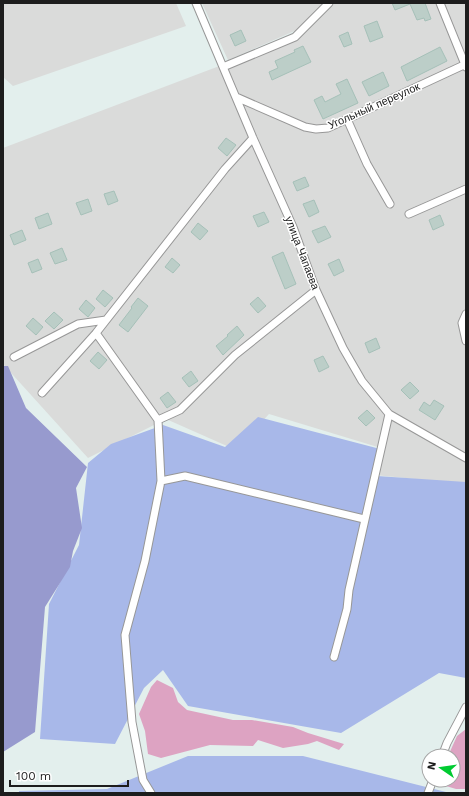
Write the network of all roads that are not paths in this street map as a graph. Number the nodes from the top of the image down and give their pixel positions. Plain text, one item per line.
1 (196, 3) edge
2 (329, 3) edge
3 (440, 3) edge
4 (466, 65) edge
5 (224, 67) junction
6 (236, 97) junction
7 (347, 119) junction
8 (253, 138) junction
9 (466, 189) edge
10 (390, 204) dead end
11 (409, 214) dead end
12 (316, 290) junction
13 (466, 314) edge
14 (106, 320) junction
15 (96, 333) junction
16 (466, 341) edge
17 (14, 357) dead end
18 (42, 393) dead end
19 (388, 414) junction
20 (158, 420) junction
21 (466, 458) edge
22 (161, 481) junction
23 (364, 519) junction
24 (334, 657) dead end
25 (466, 707) edge
26 (445, 748) edge
27 (151, 793) edge

1 - 5 street, улица Чапаева
2 - 5 street
3 - 4 street
4 - 7 street, Угольный переулок
5 - 6 street, улица Чапаева
6 - 7 street, Угольный переулок
6 - 8 street, улица Чапаева
7 - 10 street
8 - 12 street, улица Чапаева
8 - 14 street
9 - 11 street
12 - 19 street, улица Чапаева
12 - 20 street
13 - 16 street
14 - 15 street
14 - 17 street
15 - 18 street
15 - 20 street
19 - 21 street, улица Чапаева
19 - 23 street
20 - 22 street
22 - 23 street
22 - 27 street
23 - 24 street
25 - 26 street

